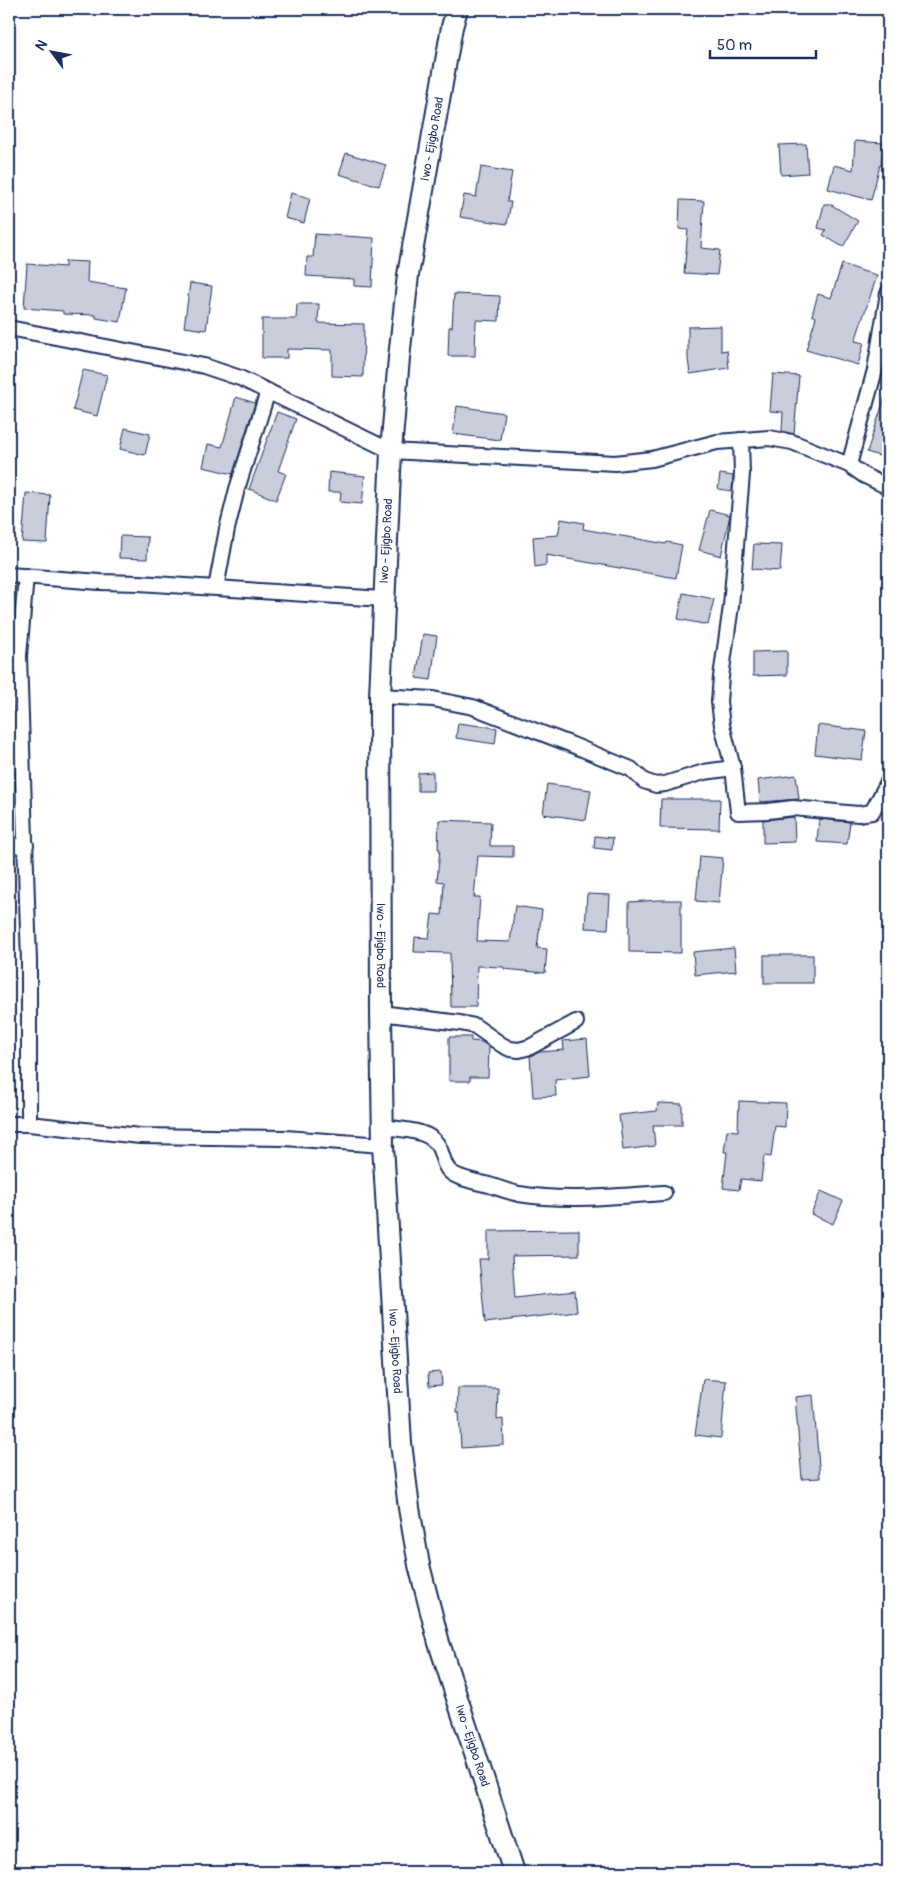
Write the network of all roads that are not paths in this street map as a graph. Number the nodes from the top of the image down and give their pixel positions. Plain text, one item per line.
1 (455, 18) edge
2 (888, 293) edge
3 (9, 328) edge
4 (268, 391) junction
5 (741, 440) junction
6 (391, 451) junction
7 (850, 465) junction
8 (888, 487) edge
9 (9, 574) edge
10 (26, 576) junction
11 (216, 588) junction
12 (384, 599) junction
13 (14, 656) edge
14 (380, 696) junction
15 (14, 714) edge
16 (733, 768) junction
17 (888, 782) edge
18 (26, 845) junction
19 (9, 846) edge
20 (381, 1013) junction
21 (576, 1022) dead end
22 (9, 1124) edge
23 (29, 1124) junction
24 (384, 1136) junction
25 (664, 1193) dead end
26 (514, 1872) edge

1 - 6 main road, Iwo - Ejigbo Road
2 - 7 street
3 - 4 street
4 - 6 street
4 - 11 street
5 - 6 street
5 - 7 street
5 - 16 street
6 - 12 main road, Iwo - Ejigbo Road
7 - 8 street
9 - 10 street
10 - 11 street
10 - 13 street
11 - 12 street
12 - 14 main road, Iwo - Ejigbo Road
13 - 15 street
14 - 16 street
14 - 20 main road, Iwo - Ejigbo Road
15 - 18 street
16 - 17 street
18 - 19 street
18 - 23 street
20 - 21 street
20 - 24 main road, Iwo - Ejigbo Road
22 - 23 street
23 - 24 street
24 - 25 street
24 - 26 main road, Iwo - Ejigbo Road

